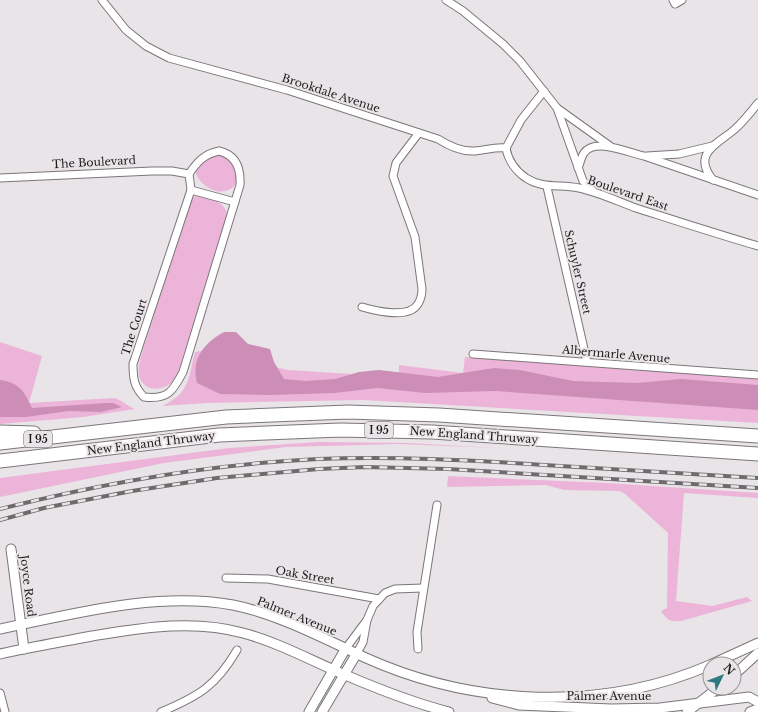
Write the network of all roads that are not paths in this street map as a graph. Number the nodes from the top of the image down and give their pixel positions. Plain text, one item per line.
1 (102, 0) edge
2 (446, 0) edge
3 (673, 0) edge
4 (682, 0) edge
5 (544, 91) junction
6 (758, 103) edge
7 (557, 108) junction
8 (418, 134) junction
9 (610, 146) junction
10 (712, 146) junction
11 (506, 148) junction
12 (644, 156) junction
13 (578, 168) junction
14 (189, 174) junction
15 (0, 178) edge
16 (713, 181) junction
17 (547, 187) junction
18 (191, 190) junction
19 (595, 193) junction
20 (758, 196) edge
21 (235, 202) junction
22 (758, 246) edge
23 (362, 307) dead end
24 (473, 354) dead end
25 (587, 362) junction
26 (758, 375) edge
27 (0, 432) edge
28 (75, 434) junction
29 (758, 436) edge
30 (0, 443) edge
31 (68, 453) junction
32 (758, 454) edge
33 (0, 461) edge
34 (0, 470) edge
35 (437, 505) dead end
36 (11, 549) dead end
37 (226, 578) dead end
38 (423, 588) junction
39 (379, 599) junction
40 (367, 620) junction
41 (21, 625) junction
42 (0, 629) edge
43 (758, 643) edge
44 (346, 648) junction
45 (24, 649) junction
46 (418, 649) dead end
47 (237, 650) dead end
48 (357, 653) junction
49 (0, 654) edge
50 (758, 654) edge
51 (729, 656) edge
52 (742, 667) edge
53 (702, 668) edge
54 (333, 670) junction
55 (344, 675) junction
56 (460, 688) junction
57 (0, 693) edge
58 (708, 696) edge
59 (758, 702) edge
60 (699, 703) junction
61 (758, 709) edge
62 (5, 712) edge
63 (161, 712) edge
64 (309, 712) edge
65 (322, 712) edge
66 (449, 712) edge
67 (687, 712) edge
68 (750, 712) edge

1 - 8 street, Brookdale Avenue
2 - 5 street
3 - 4 street
5 - 7 street
5 - 11 street
6 - 10 street
7 - 9 street
7 - 13 street
8 - 11 street, Brookdale Avenue
8 - 23 street
9 - 12 street, Boulevard East
9 - 13 street, Boulevard East
10 - 12 street
10 - 16 street
11 - 17 street, Boulevard East
12 - 16 street, Boulevard East
13 - 19 street
14 - 15 street, The Boulevard
14 - 18 street
14 - 21 street, The Court
16 - 20 street, Boulevard East
17 - 19 street, Boulevard East
17 - 25 street, Schuyler Street
18 - 21 street
18 - 21 street, The Court
19 - 22 street, Boulevard East
24 - 25 street, Albermarle Avenue
25 - 26 street, Albermarle Avenue
27 - 28 highway
28 - 29 highway, New England Thruway / I 95
28 - 30 highway, New England Thruway / I 95
31 - 32 highway, New England Thruway / I 95
31 - 33 highway, New England Thruway / I 95
31 - 34 highway
35 - 38 street
36 - 41 street, Joyce Road
37 - 39 street, Oak Street
38 - 39 street
38 - 46 street
39 - 40 street
40 - 44 street
40 - 48 street
41 - 42 street, Palmer Avenue
41 - 44 street, Palmer Avenue
41 - 45 street, Joyce Road
43 - 51 street, Palmer Avenue
44 - 48 street, Palmer Avenue
44 - 54 street
45 - 49 street
45 - 54 street
47 - 63 street
48 - 55 street
48 - 56 street, Palmer Avenue
50 - 52 street
53 - 56 street, Palmer Avenue
54 - 55 street
54 - 64 street
55 - 65 street
55 - 66 street
56 - 60 street, Palmer Avenue
57 - 62 street
58 - 60 street
59 - 60 street, Palmer Avenue
60 - 67 street
61 - 68 street

